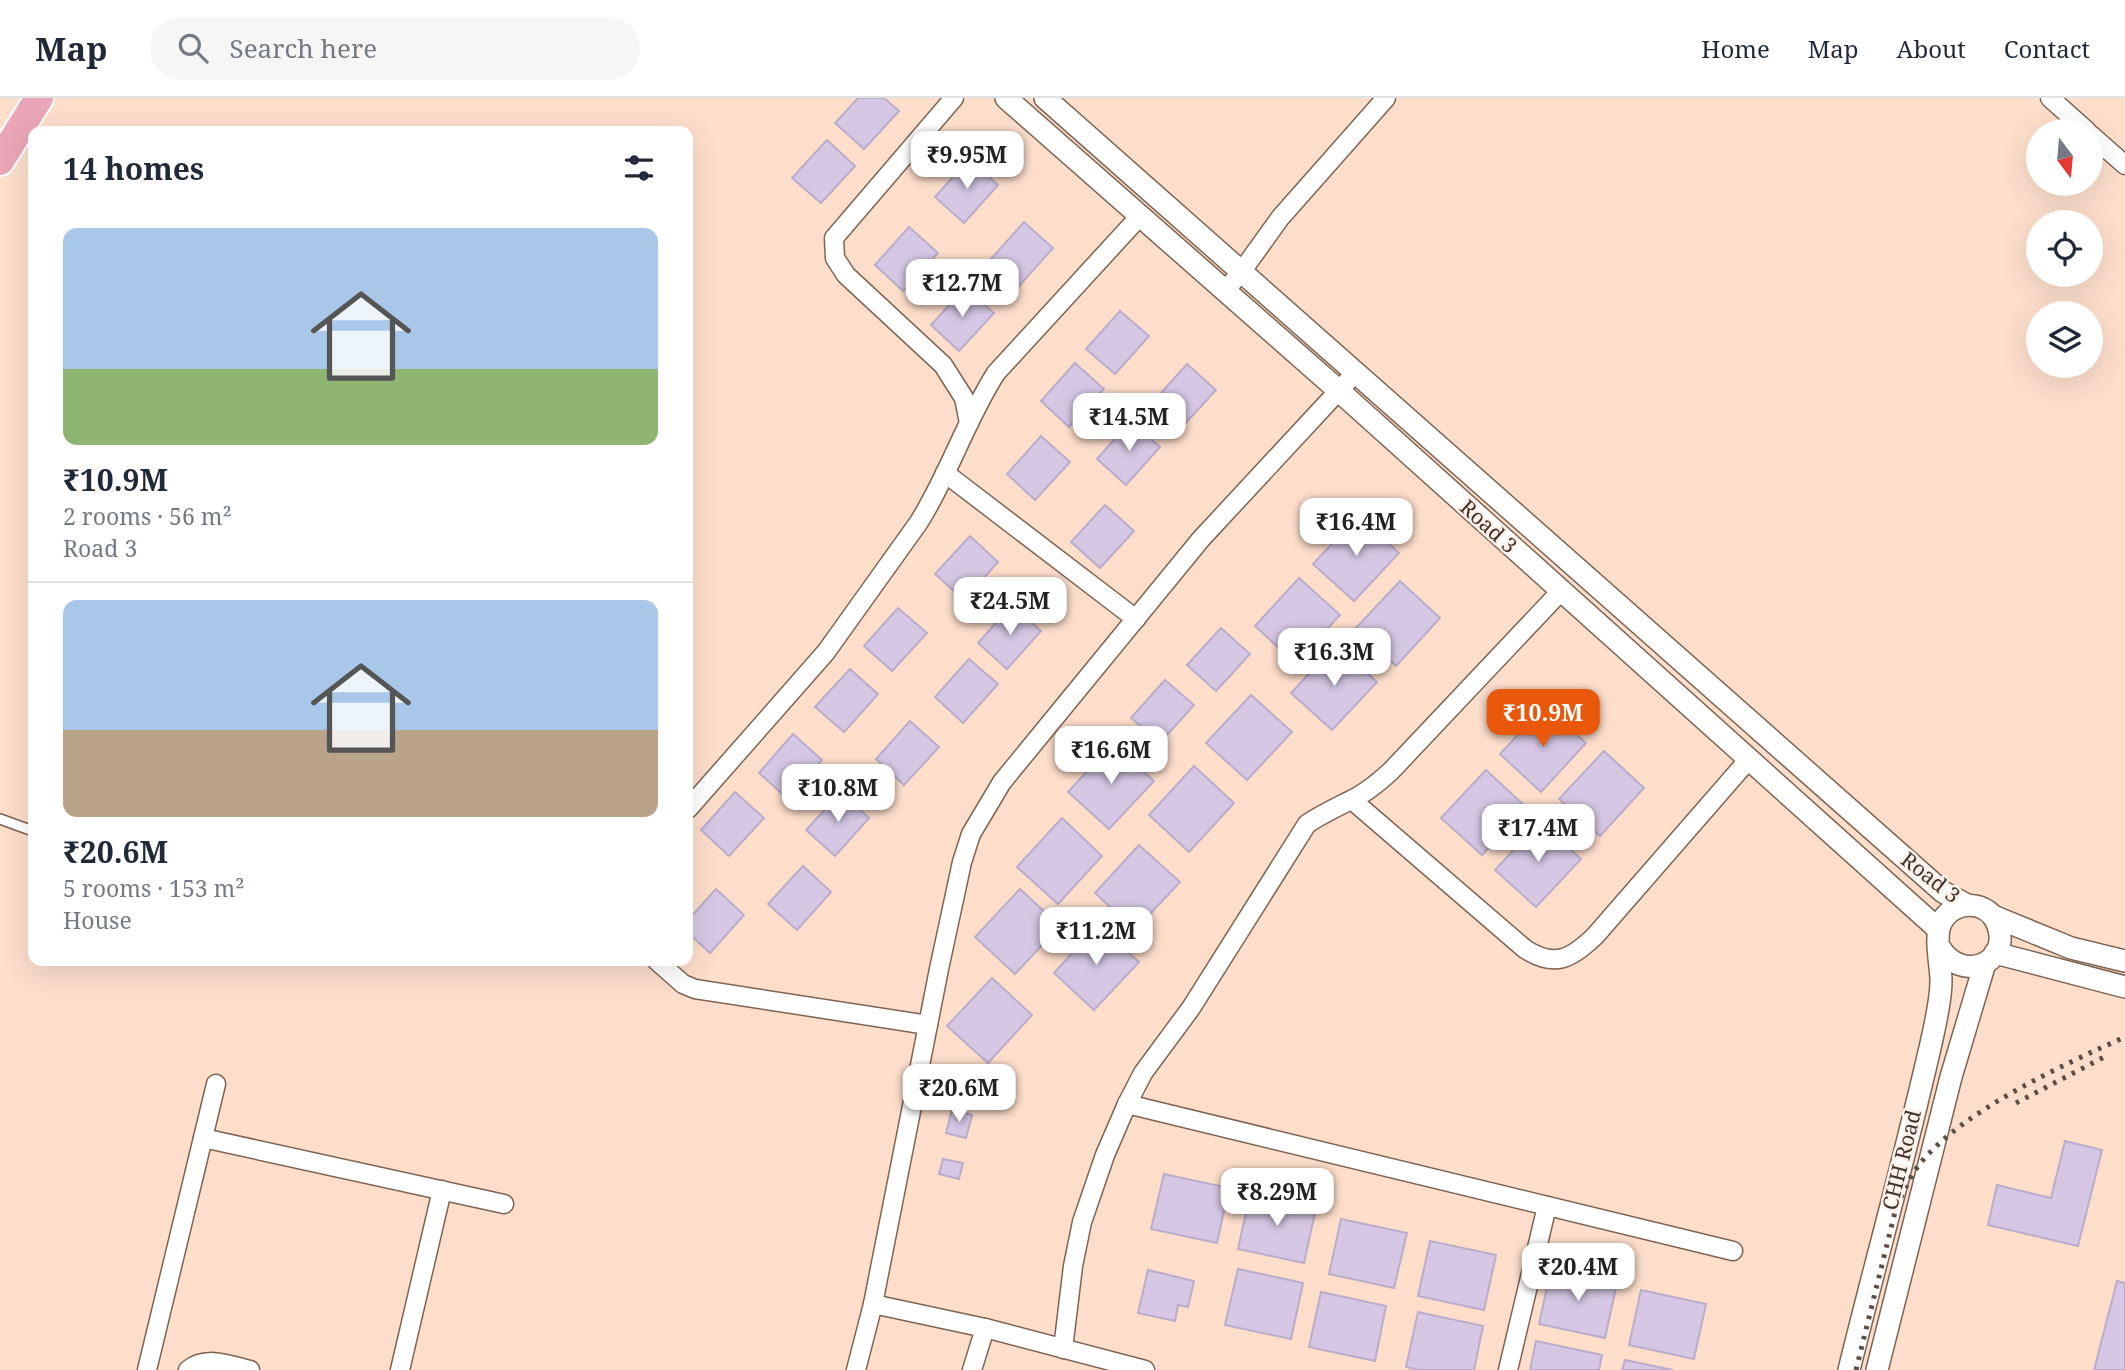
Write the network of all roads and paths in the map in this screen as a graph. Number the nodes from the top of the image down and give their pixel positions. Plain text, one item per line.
1 (39, 98) edge
2 (954, 98) edge
3 (1006, 98) edge
4 (1045, 98) edge
5 (1386, 98) edge
6 (2050, 98) edge
7 (2074, 119) edge
8 (2104, 146) edge
9 (0, 161) edge
10 (2125, 165) edge
11 (1140, 216) junction
12 (1242, 271) junction
13 (1225, 290) junction
14 (1356, 372) junction
15 (1338, 390) junction
16 (969, 423) junction
17 (945, 473) junction
18 (1562, 591) junction
19 (1136, 619) junction
20 (1749, 759) junction
21 (1352, 800) junction
22 (693, 803) edge
23 (0, 819) edge
24 (28, 829) edge
25 (1967, 905) junction
26 (1993, 916) junction
27 (1939, 939) junction
28 (1990, 958) junction
29 (2125, 961) edge
30 (663, 966) edge
31 (2125, 987) edge
32 (928, 1025) junction
33 (216, 1084) dead end
34 (1126, 1104) junction
35 (203, 1138) junction
36 (442, 1190) junction
37 (504, 1203) dead end
38 (1547, 1206) junction
39 (1733, 1251) dead end
40 (873, 1304) junction
41 (985, 1328) junction
42 (1063, 1349) junction
43 (146, 1370) edge
44 (188, 1370) edge
45 (250, 1370) edge
46 (400, 1370) edge
47 (856, 1370) edge
48 (972, 1370) edge
49 (1145, 1370) edge
50 (1508, 1370) edge
51 (1849, 1370) edge
52 (1877, 1370) edge

1 - 9 highway
2 - 16 street
3 - 11 street, Road 3
4 - 12 street, Road 3
5 - 12 street
6 - 7 street
8 - 10 street
11 - 13 street, Road 3
11 - 16 street
12 - 13 street
12 - 14 street, Road 3
13 - 15 street, Road 3
14 - 15 street
14 - 25 street, Road 3
15 - 18 street, Road 3
15 - 19 street
16 - 17 street
17 - 19 street
17 - 22 street
18 - 20 street, Road 3
18 - 21 street
19 - 32 street
20 - 21 street
20 - 27 street, Road 3
21 - 34 street
23 - 24 lane
25 - 26 street
25 - 27 street
26 - 28 street
26 - 29 street
27 - 28 street
27 - 51 street, CHH Road
28 - 31 street
28 - 52 street
30 - 32 street
32 - 40 street
33 - 35 street
34 - 38 street
34 - 42 street
35 - 36 street
35 - 43 street
36 - 37 street
36 - 46 street
38 - 39 street
38 - 50 street
40 - 41 street
40 - 47 street
41 - 42 street
41 - 48 street
42 - 49 street
44 - 45 street

